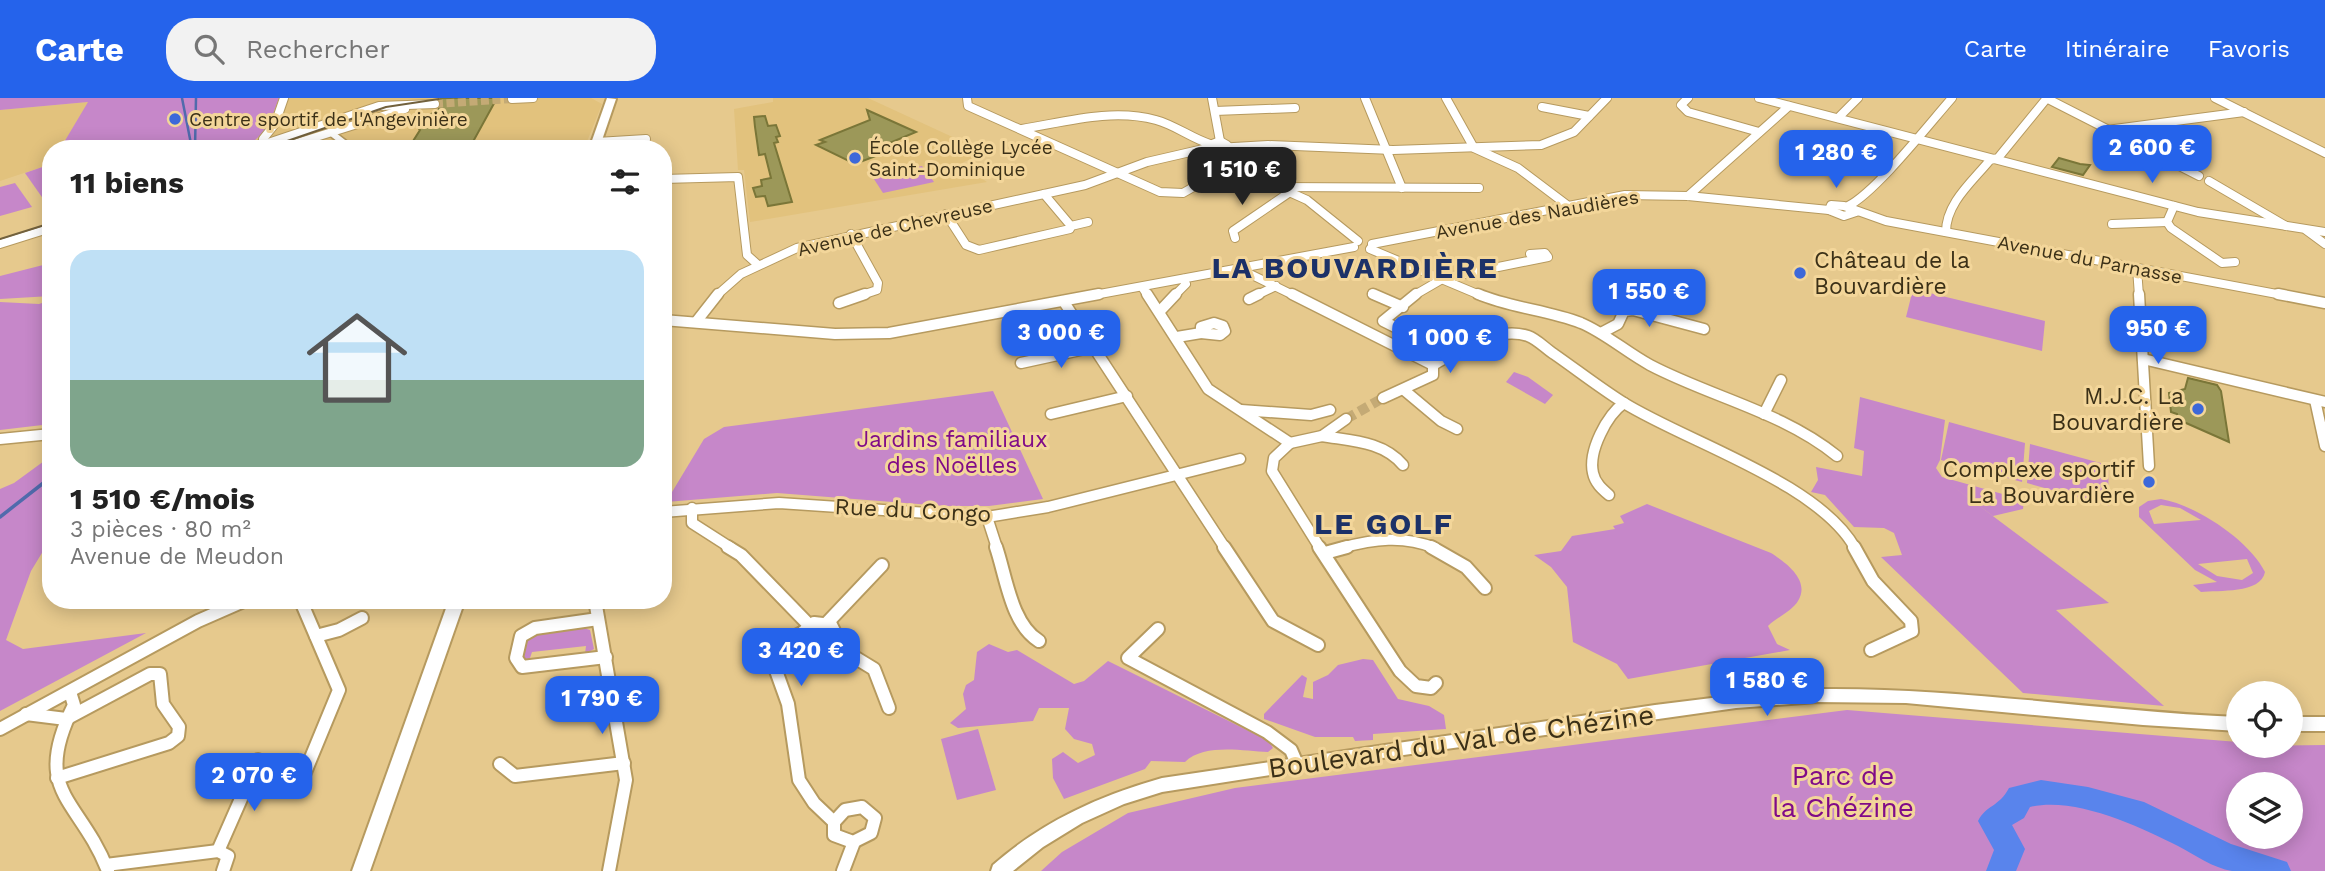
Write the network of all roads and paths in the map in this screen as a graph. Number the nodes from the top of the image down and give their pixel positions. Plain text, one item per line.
1 (284, 98) edge
2 (533, 98) edge
3 (599, 98) edge
4 (967, 98) edge
5 (1212, 98) edge
6 (1365, 98) edge
7 (1446, 98) edge
8 (1607, 98) edge
9 (1688, 98) edge
10 (1858, 98) edge
11 (1952, 98) edge
12 (2047, 98) edge
13 (2215, 98) edge
14 (513, 99) edge
15 (615, 99) edge
16 (1764, 99) edge
17 (1789, 106) junction
18 (1542, 107) dead end
19 (1295, 108) dead end
20 (1215, 111) junction
21 (2244, 112) junction
22 (1589, 116) junction
23 (1838, 118) junction
24 (1022, 129) junction
25 (2107, 130) junction
26 (330, 132) junction
27 (1759, 132) junction
28 (1914, 138) junction
29 (264, 140) edge
30 (277, 140) edge
31 (306, 140) edge
32 (340, 140) edge
33 (598, 140) edge
34 (1211, 145) junction
35 (1224, 145) junction
36 (1474, 148) junction
37 (1385, 149) junction
38 (2325, 153) edge
39 (1994, 159) junction
40 (1118, 173) junction
41 (2199, 176) dead end
42 (672, 179) edge
43 (1204, 181) dead end
44 (2209, 181) dead end
45 (1276, 187) junction
46 (1402, 188) junction
47 (1479, 188) dead end
48 (1297, 191) junction
49 (1044, 194) junction
50 (1688, 196) junction
51 (1567, 205) junction
52 (1848, 206) junction
53 (2174, 206) junction
54 (1829, 210) junction
55 (1856, 212) junction
56 (946, 214) junction
57 (1088, 222) dead end
58 (2167, 222) junction
59 (42, 224) edge
60 (2112, 224) dead end
61 (1071, 226) junction
62 (2288, 228) junction
63 (2306, 230) junction
64 (42, 231) edge
65 (1945, 232) junction
66 (2325, 232) edge
67 (851, 234) junction
68 (0, 237) edge
69 (1235, 238) dead end
70 (0, 244) edge
71 (1356, 244) junction
72 (2325, 244) edge
73 (1371, 246) junction
74 (1534, 259) dead end
75 (2235, 262) dead end
76 (757, 264) junction
77 (1245, 268) junction
78 (2137, 268) junction
79 (1183, 279) junction
80 (1441, 279) junction
81 (1276, 286) junction
82 (1142, 287) junction
83 (1372, 294) dead end
84 (1249, 299) dead end
85 (1064, 302) junction
86 (839, 303) dead end
87 (2325, 303) edge
88 (1164, 307) junction
89 (1403, 307) junction
90 (672, 321) edge
91 (696, 322) junction
92 (1397, 328) dead end
93 (1704, 329) dead end
94 (1201, 333) dead end
95 (1601, 333) junction
96 (1177, 337) junction
97 (1094, 347) junction
98 (2143, 359) junction
99 (1021, 363) dead end
100 (1433, 365) junction
101 (1781, 380) dead end
102 (1404, 390) junction
103 (1127, 396) junction
104 (1383, 398) tunnel mouth
105 (2320, 401) edge
106 (1624, 403) junction
107 (1238, 410) junction
108 (1330, 410) dead end
109 (1051, 414) dead end
110 (1764, 414) junction
111 (1346, 419) tunnel mouth
112 (1457, 429) dead end
113 (42, 435) edge
114 (1322, 436) junction
115 (0, 439) edge
116 (1290, 443) junction
117 (2325, 445) edge
118 (1837, 456) dead end
119 (1240, 459) dead end
120 (1403, 465) dead end
121 (2149, 466) dead end
122 (1179, 475) junction
123 (1609, 495) dead end
124 (692, 508) junction
125 (672, 511) edge
126 (987, 517) junction
127 (1325, 553) junction
128 (882, 565) dead end
129 (1485, 588) dead end
130 (225, 609) edge
131 (304, 609) edge
132 (454, 609) edge
133 (596, 609) edge
134 (362, 618) dead end
135 (598, 619) junction
136 (827, 623) junction
137 (805, 629) junction
138 (1158, 629) dead end
139 (316, 636) junction
140 (828, 641) junction
141 (1039, 641) dead end
142 (1318, 645) dead end
143 (1871, 650) dead end
144 (606, 657) junction
145 (1436, 684) dead end
146 (69, 692) junction
147 (888, 708) dead end
148 (26, 714) junction
149 (66, 719) junction
150 (2226, 724) edge
151 (2303, 724) edge
152 (2325, 724) edge
153 (0, 729) edge
154 (258, 760) dead end
155 (624, 763) junction
156 (500, 764) dead end
157 (1297, 764) junction
158 (57, 778) junction
159 (301, 782) dead end
160 (834, 822) junction
161 (853, 842) junction
162 (218, 851) junction
163 (107, 868) edge
164 (223, 871) edge
165 (361, 871) edge
166 (609, 871) edge
167 (843, 871) edge
168 (1000, 871) edge

1 - 29 street
2 - 14 street
3 - 15 street
4 - 24 street
5 - 20 street
6 - 37 street
7 - 36 street
8 - 22 street, Avenue de Chevreuse
9 - 27 street
10 - 23 street
11 - 28 street
12 - 25 street
12 - 39 street
13 - 21 street
15 - 33 street
16 - 17 street
17 - 23 street
17 - 27 street
18 - 22 street
19 - 20 street
20 - 35 street
21 - 25 street
21 - 38 street
22 - 36 street, Avenue de Chevreuse
23 - 28 street
24 - 34 street
24 - 40 street
25 - 41 street
26 - 30 street
26 - 31 street
26 - 32 street
27 - 50 street
28 - 39 street
28 - 52 street
34 - 35 street, Avenue de Chevreuse
34 - 40 street, Avenue de Chevreuse
35 - 37 street, Avenue de Chevreuse
35 - 45 street
36 - 37 street, Avenue de Chevreuse
36 - 51 street
37 - 46 street
39 - 53 street
39 - 65 street
40 - 43 street
40 - 49 street, Avenue de Chevreuse
42 - 76 street
44 - 62 street
45 - 48 street
45 - 48 street
46 - 47 street
46 - 48 street
48 - 69 street
48 - 71 street
49 - 56 street, Avenue de Chevreuse
49 - 61 street
50 - 51 street, Avenue des Naudières
50 - 54 street, Avenue des Naudières
51 - 73 street, Avenue des Naudières
52 - 54 street
52 - 55 street
53 - 58 street
53 - 62 street
54 - 55 street, Avenue des Naudières
55 - 65 street, Avenue du Parnasse
56 - 61 street
56 - 67 street, Avenue de Chevreuse
57 - 61 street
58 - 60 street
58 - 75 street
59 - 68 street
62 - 63 street
63 - 66 street
63 - 72 street
64 - 70 street
65 - 78 street, Avenue du Parnasse
67 - 76 street, Avenue de Chevreuse
67 - 86 street
71 - 73 street
71 - 77 street
73 - 80 street
74 - 80 street
76 - 91 street, Avenue de Chevreuse
77 - 79 street
77 - 81 street
78 - 87 street, Avenue du Parnasse
78 - 98 street
79 - 82 street
79 - 88 street
80 - 89 street
80 - 95 street
81 - 84 street
81 - 100 street
82 - 85 street
82 - 88 street
83 - 89 street
85 - 91 street
85 - 97 street
88 - 96 street
89 - 92 street
90 - 91 street
93 - 95 street
94 - 96 street
95 - 110 street
96 - 107 street
97 - 99 street
97 - 103 street
98 - 105 street
98 - 121 street
100 - 102 street
100 - 106 street
101 - 110 street
102 - 104 street
102 - 112 street
103 - 109 street
103 - 122 street
105 - 117 street
106 - 123 street
106 - 143 street
107 - 108 street
107 - 116 street
110 - 118 street
111 - 114 street
113 - 115 street
114 - 116 street
114 - 120 street
116 - 127 street
119 - 122 street, Rue du Congo
122 - 126 street, Rue du Congo
122 - 142 street
124 - 125 street, Rue du Congo
124 - 126 street, Rue du Congo
124 - 137 street
126 - 141 street
127 - 129 street
127 - 145 street
128 - 136 street
130 - 146 street
131 - 139 street
132 - 165 street
133 - 135 street
134 - 139 street
135 - 144 street
135 - 144 street
136 - 137 street
136 - 140 street
137 - 140 street
137 - 160 street
138 - 157 street
139 - 159 street
140 - 147 street
144 - 155 street
146 - 148 street
146 - 149 street
148 - 149 street
148 - 153 street
149 - 158 street
149 - 158 street
150 - 157 street, Boulevard du Val de Chézine
151 - 152 street
154 - 162 street
155 - 156 street
155 - 166 street
157 - 168 street, Boulevard du Val de Chézine
158 - 163 street
160 - 161 street
160 - 161 street
161 - 167 street
162 - 163 street
162 - 164 street

